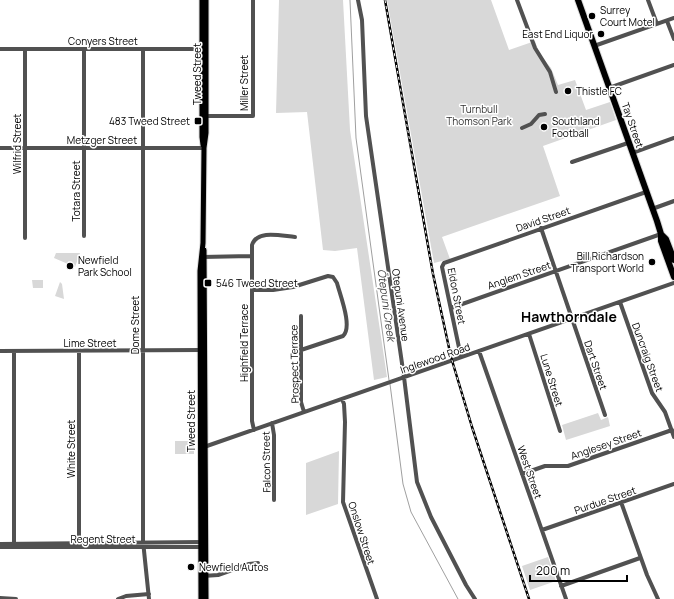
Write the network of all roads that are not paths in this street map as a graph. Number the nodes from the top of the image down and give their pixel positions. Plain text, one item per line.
1 (202, 0) edge
2 (206, 0) edge
3 (253, 0) edge
4 (358, 0) edge
5 (517, 0) edge
6 (578, 0) edge
7 (648, 0) edge
8 (674, 18) edge
9 (668, 21) junction
10 (657, 24) junction
11 (674, 39) edge
12 (594, 46) junction
13 (0, 49) edge
14 (25, 49) junction
15 (84, 49) junction
16 (204, 49) junction
17 (143, 50) junction
18 (674, 65) edge
19 (609, 88) junction
20 (556, 92) dead end
21 (545, 114) dead end
22 (204, 116) junction
23 (522, 128) dead end
24 (674, 138) edge
25 (628, 143) junction
26 (0, 148) edge
27 (25, 148) junction
28 (84, 148) junction
29 (143, 148) junction
30 (204, 148) junction
31 (632, 152) junction
32 (572, 162) dead end
33 (646, 192) junction
34 (674, 201) edge
35 (652, 209) junction
36 (541, 228) junction
37 (661, 234) junction
38 (84, 236) dead end
39 (295, 237) dead end
40 (25, 238) dead end
41 (251, 256) junction
42 (203, 257) junction
43 (674, 260) edge
44 (445, 262) joint
45 (556, 271) junction
46 (674, 277) edge
47 (674, 283) edge
48 (252, 290) junction
49 (620, 302) junction
50 (451, 308) junction
51 (301, 316) dead end
52 (572, 319) junction
53 (529, 334) junction
54 (202, 350) junction
55 (301, 350) junction
56 (0, 351) edge
57 (14, 351) junction
58 (79, 351) junction
59 (143, 351) junction
60 (479, 351) junction
61 (461, 357) junction
62 (404, 377) junction
63 (342, 399) junction
64 (304, 412) junction
65 (605, 415) dead end
66 (272, 423) junction
67 (254, 430) junction
68 (672, 430) junction
69 (560, 431) dead end
70 (674, 437) edge
71 (202, 448) junction
72 (522, 474) junction
73 (674, 484) edge
74 (274, 500) dead end
75 (622, 502) junction
76 (542, 530) junction
77 (0, 544) edge
78 (14, 545) junction
79 (79, 545) junction
80 (144, 545) junction
81 (203, 545) junction
82 (0, 547) edge
83 (640, 558) junction
84 (258, 563) dead end
85 (203, 576) junction
86 (562, 586) junction
87 (149, 594) junction
88 (0, 598) edge
89 (16, 599) edge
90 (118, 599) edge
91 (149, 599) edge
92 (201, 599) edge
93 (206, 599) edge
94 (377, 599) edge
95 (475, 599) edge
96 (566, 599) edge
97 (658, 599) edge

1 - 16 main road, Tweed Street
2 - 16 main road, Tweed Street
3 - 22 street, Miller Street
4 - 62 street, Otepuni Avenue
5 - 20 street
6 - 12 highway, Tay Street
7 - 10 street
8 - 9 street
9 - 10 street
9 - 11 street
10 - 12 street
12 - 19 highway, Tay Street
13 - 14 street, Conyers Street
14 - 15 street, Conyers Street
14 - 27 street, Wilfrid Street
15 - 17 street, Conyers Street
15 - 28 street, Totara Street
16 - 17 street, Conyers Street
16 - 22 main road, Tweed Street
17 - 29 street, Dome Street
18 - 19 street
19 - 25 highway, Tay Street
21 - 23 street
22 - 30 main road, Tweed Street
24 - 31 street
25 - 31 highway, Tay Street
25 - 32 street
26 - 27 street, Metzger Street
27 - 28 street, Metzger Street
27 - 40 street, Wilfrid Street
28 - 29 street, Metzger Street
28 - 38 street, Totara Street
29 - 30 street, Metzger Street
29 - 59 street, Dome Street
30 - 42 main road, Tweed Street
31 - 33 highway, Tay Street
33 - 35 highway, Tay Street
33 - 36 street, David Street
34 - 35 street
35 - 37 highway, Tay Street
36 - 44 street, David Street
36 - 45 street, Dart Street
37 - 43 highway, Tay Street
37 - 45 street, Anglem Street
37 - 46 highway, Tay Street
39 - 41 street, Highfield Terrace
41 - 42 street
41 - 48 street, Highfield Terrace
42 - 54 main road, Tweed Street
44 - 50 street, Eldon Street
45 - 50 street, Anglem Street
45 - 52 street, Dart Street
47 - 49 street, Inglewood Road
48 - 55 street
48 - 67 street, Highfield Terrace
49 - 52 street, Inglewood Road
49 - 68 street, Duncraig Street
50 - 61 street, Eldon Street
51 - 55 street, Prospect Terrace
52 - 53 street, Inglewood Road
52 - 65 street, Dart Street
53 - 60 street, Inglewood Road
53 - 69 street, Lune Street
54 - 59 street, Lime Street
54 - 71 main road, Tweed Street
55 - 64 street, Prospect Terrace
56 - 57 street, Lime Street
57 - 58 street, Lime Street
57 - 78 street
58 - 59 street, Lime Street
58 - 79 street, White Street
59 - 80 street, Dome Street
60 - 61 street, Inglewood Road
60 - 72 street, West Street
61 - 62 street, Inglewood Road
62 - 63 street, Inglewood Road
62 - 95 street, Otepuni Avenue
63 - 64 street, Inglewood Road
63 - 94 street, Onslow Street
64 - 66 street, Inglewood Road
66 - 67 street, Inglewood Road
66 - 74 street, Falcon Street
67 - 71 street, Inglewood Road
68 - 70 street, Duncraig Street
68 - 72 street, Anglesey Street
71 - 81 main road, Tweed Street
72 - 76 street, West Street
73 - 75 street, Purdue Street
75 - 76 street, Purdue Street
75 - 83 street
76 - 86 street, West Street
77 - 78 street, Regent Street
78 - 79 street, Regent Street
78 - 82 street, Regent Street
79 - 80 street, Regent Street
80 - 81 street, Regent Street
80 - 87 street, Dome Street
81 - 85 main road, Tweed Street
83 - 86 street
83 - 97 street
84 - 85 street
85 - 92 main road, Tweed Street
85 - 93 main road, Tweed Street
86 - 96 street, West Street
87 - 90 street
87 - 91 street, Dome Street
88 - 89 street

